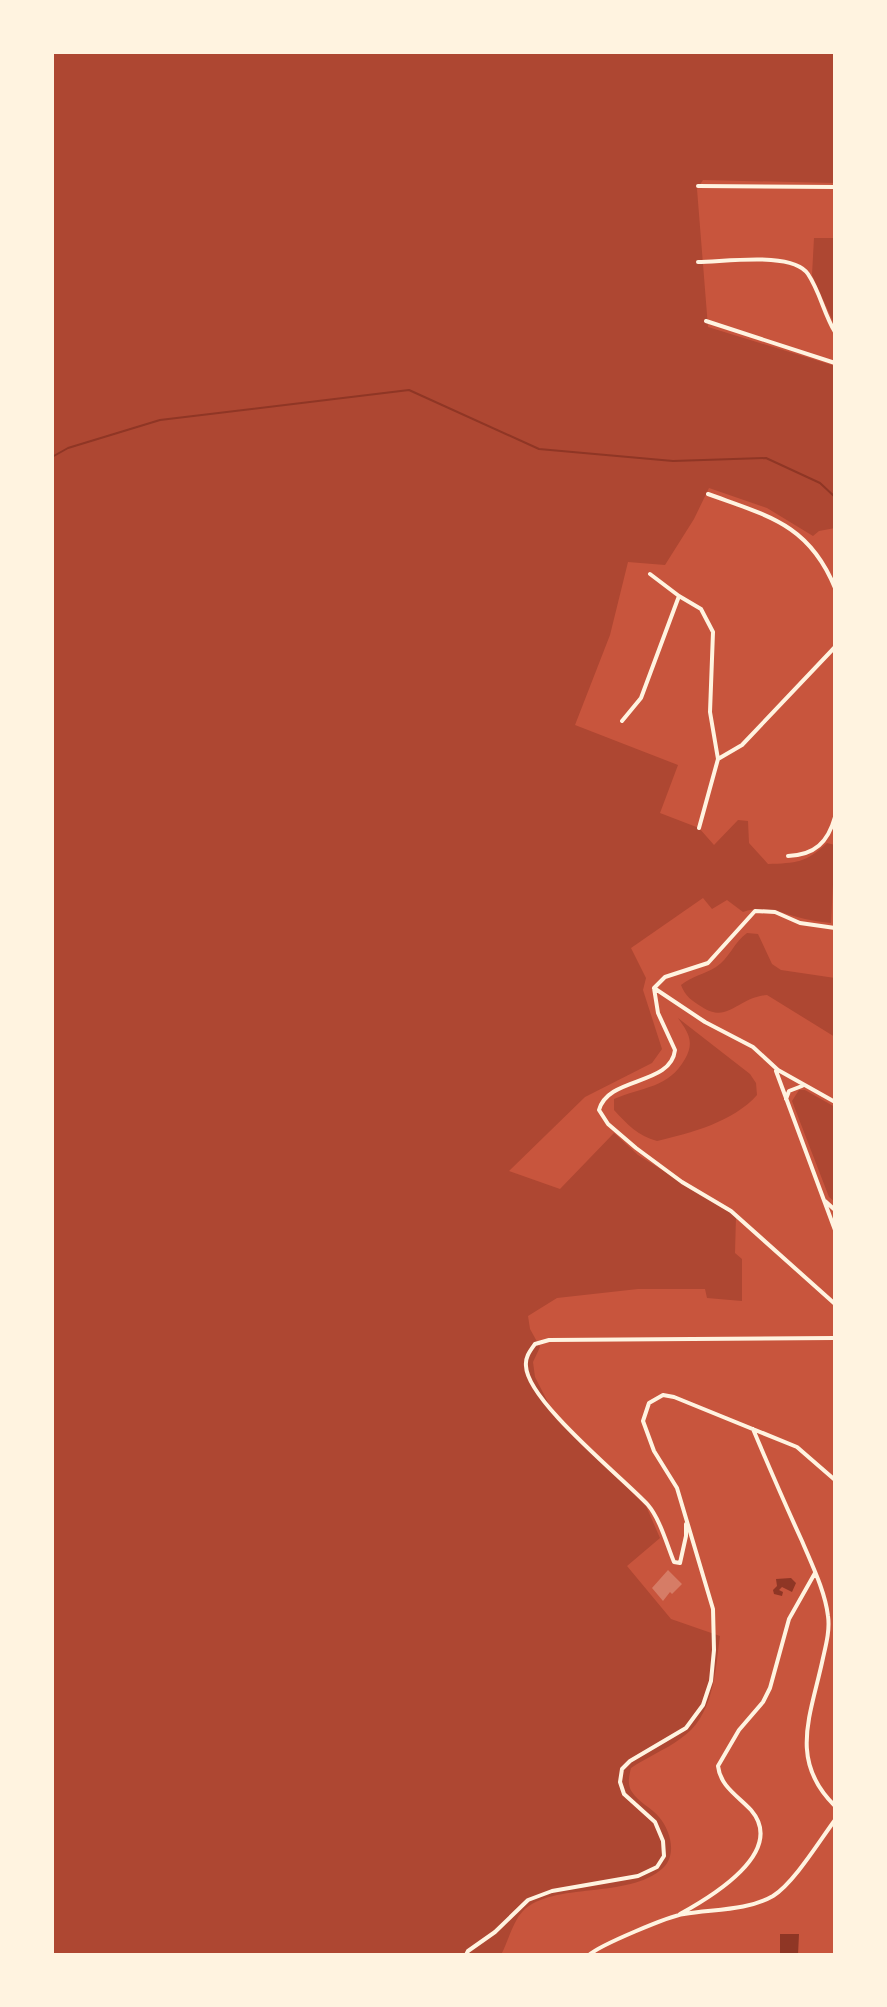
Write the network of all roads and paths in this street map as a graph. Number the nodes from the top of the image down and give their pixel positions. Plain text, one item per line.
1 (698, 186) dead end
2 (835, 187) edge
3 (698, 262) dead end
4 (706, 321) dead end
5 (835, 332) edge
6 (835, 363) edge
7 (708, 494) dead end
8 (650, 574) dead end
9 (835, 588) edge
10 (679, 596) junction
11 (835, 647) edge
12 (622, 721) dead end
13 (718, 759) junction
14 (835, 817) edge
15 (699, 828) dead end
16 (788, 856) dead end
17 (835, 928) edge
18 (654, 988) junction
19 (775, 1068) junction
20 (808, 1087) junction
21 (786, 1101) junction
22 (835, 1102) edge
23 (824, 1201) junction
24 (835, 1210) edge
25 (834, 1225) edge
26 (835, 1304) edge
27 (835, 1338) edge
28 (752, 1427) junction
29 (835, 1480) edge
30 (686, 1513) junction
31 (815, 1573) junction
32 (835, 1613) edge
33 (828, 1616) junction
34 (835, 1806) edge
35 (835, 1820) edge
36 (680, 1914) junction
37 (466, 1955) edge
38 (589, 1955) edge

1 - 2 street
3 - 5 street
4 - 6 street
7 - 9 street
8 - 10 street
10 - 12 street
10 - 13 street
11 - 13 street
13 - 15 street
14 - 16 street
17 - 18 street
18 - 19 street
18 - 26 street
19 - 20 street
19 - 21 street
20 - 21 street
20 - 22 street
21 - 23 street
23 - 24 street
23 - 25 street
27 - 30 street
28 - 29 street
28 - 30 street
28 - 31 street
30 - 37 street
31 - 33 street
31 - 36 street
32 - 33 street
33 - 34 street
35 - 36 street
36 - 38 street

